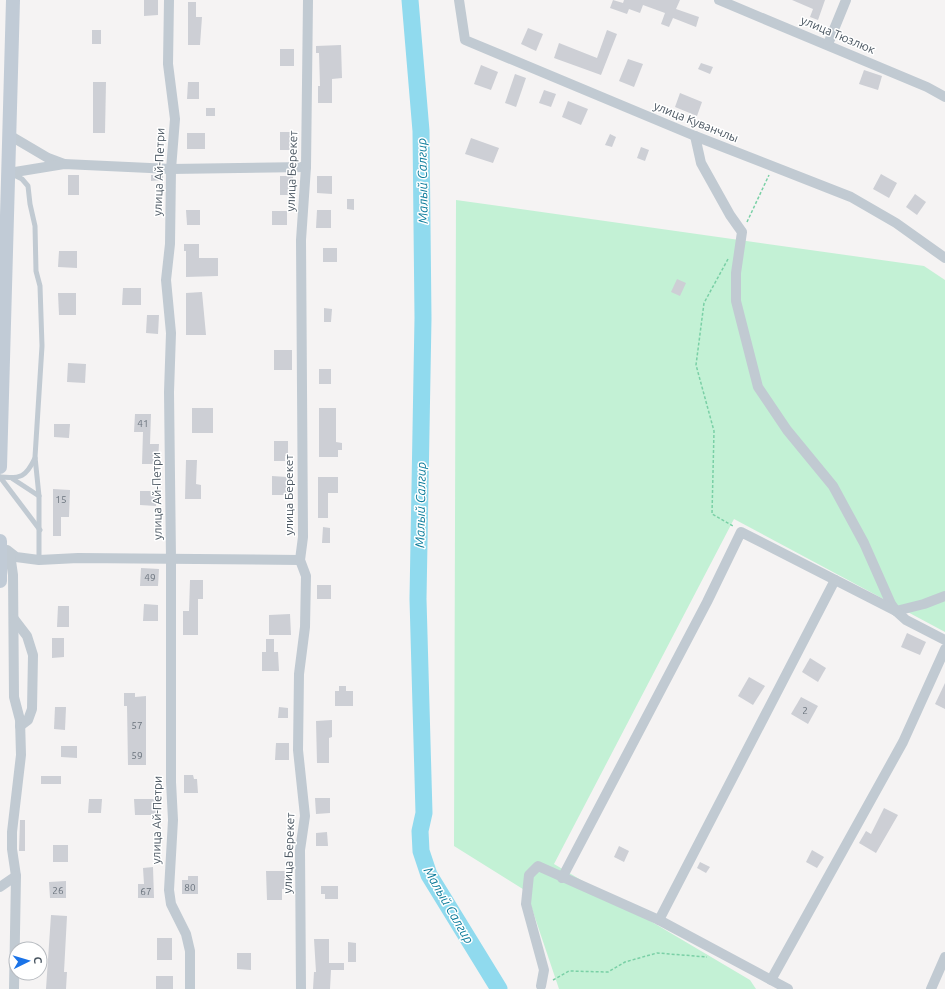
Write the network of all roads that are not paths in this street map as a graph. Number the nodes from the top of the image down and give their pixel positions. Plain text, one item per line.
1 (13, 0) edge
2 (169, 0) edge
3 (308, 0) edge
4 (459, 0) edge
5 (718, 0) edge
6 (846, 0) edge
7 (828, 44) junction
8 (945, 97) edge
9 (9, 135) junction
10 (695, 136) junction
11 (64, 164) junction
12 (306, 167) junction
13 (171, 169) junction
14 (9, 173) junction
15 (945, 258) edge
16 (35, 457) junction
17 (0, 467) edge
18 (0, 477) edge
19 (13, 479) junction
20 (39, 496) junction
21 (40, 530) junction
22 (0, 542) edge
23 (10, 554) junction
24 (171, 558) junction
25 (39, 560) junction
26 (300, 560) junction
27 (0, 568) edge
28 (835, 580) junction
29 (0, 581) edge
30 (945, 596) edge
31 (896, 611) junction
32 (14, 620) junction
33 (945, 640) edge
34 (945, 649) edge
35 (20, 726) junction
36 (16, 876) junction
37 (562, 878) junction
38 (0, 887) edge
39 (659, 920) junction
40 (945, 957) edge
41 (776, 984) edge
42 (540, 988) edge
43 (14, 989) edge
44 (190, 989) edge
45 (301, 989) edge
46 (788, 989) edge
47 (931, 989) edge

1 - 9 main road
2 - 13 street, улица Ай-Петри
3 - 12 street, улица Берекет
4 - 10 street, улица Куванчлы
5 - 7 street, улица Тюзлюк
6 - 7 street
7 - 8 street, улица Тюзлюк
9 - 11 street
9 - 14 main road
10 - 15 street, улица Куванчлы
10 - 31 street
11 - 13 street
11 - 14 street
12 - 13 street
12 - 26 street, улица Берекет
13 - 24 street, улица Ай-Петри
14 - 16 lane
14 - 17 main road
16 - 19 lane
16 - 20 lane
18 - 19 lane
18 - 21 lane
19 - 20 lane
20 - 21 lane
21 - 25 lane
22 - 23 street
22 - 27 main road
23 - 25 street
23 - 32 street
24 - 25 street
24 - 26 street
24 - 44 street, улица Ай-Петри
26 - 45 street, улица Берекет
27 - 29 main road
28 - 31 street
28 - 37 street
28 - 39 street
30 - 31 street
31 - 33 street
32 - 35 street
32 - 35 street
34 - 41 street
35 - 36 street
36 - 38 street
36 - 43 street
37 - 39 street
37 - 42 street
39 - 41 street
40 - 47 street
41 - 46 street

